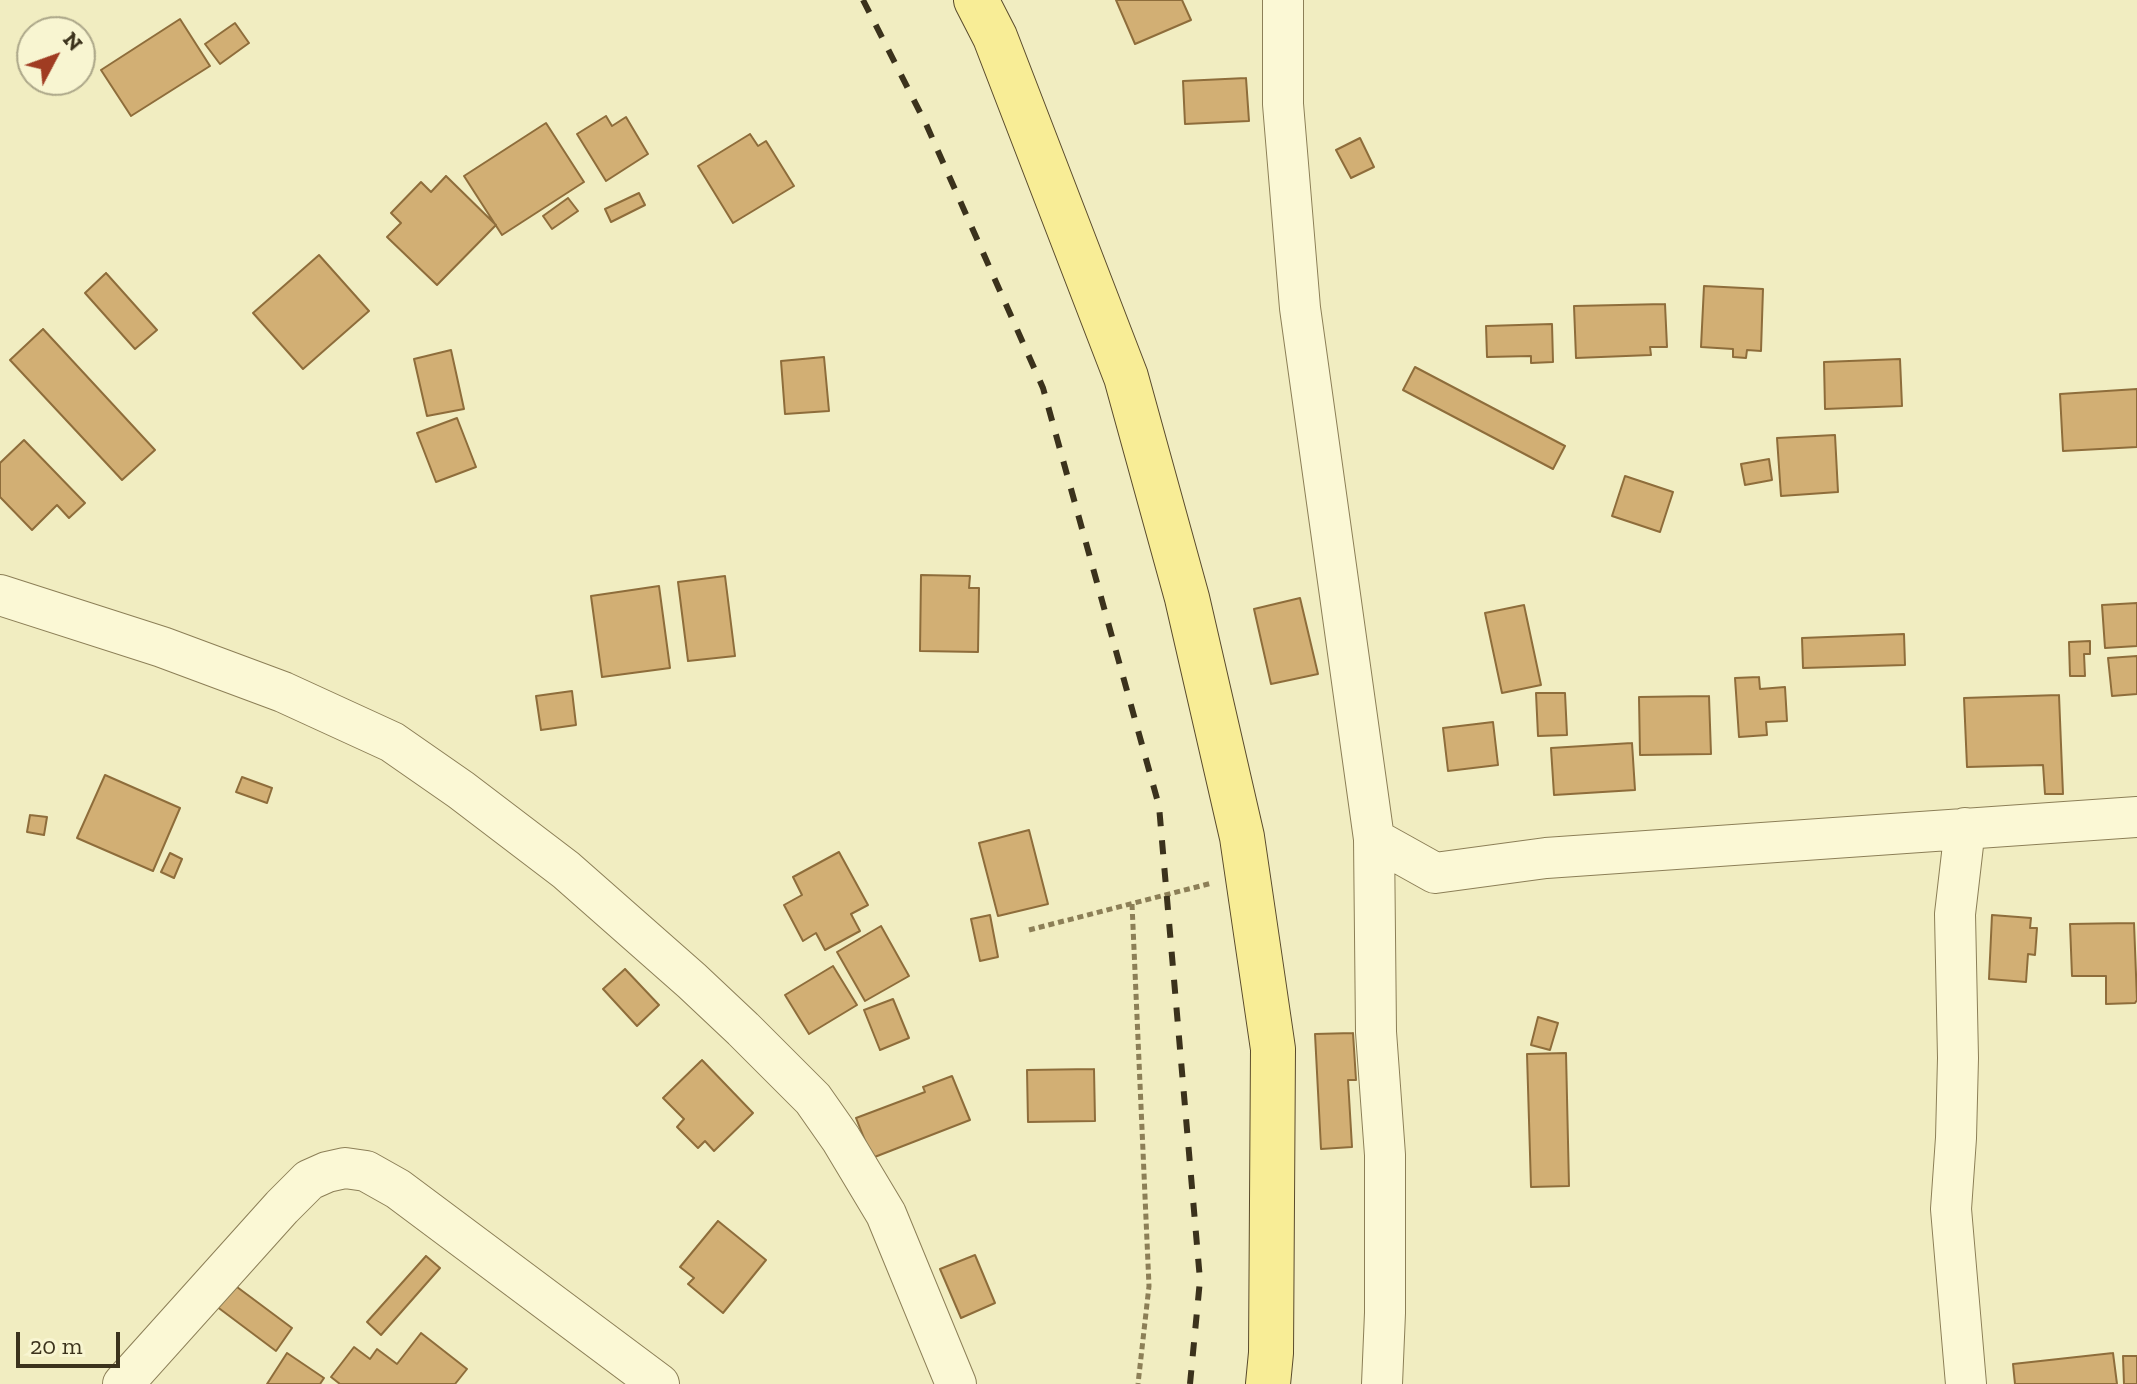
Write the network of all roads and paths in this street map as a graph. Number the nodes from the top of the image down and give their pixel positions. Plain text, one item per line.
1 (976, 0) edge
2 (1283, 0) edge
3 (0, 595) edge
4 (2137, 817) edge
5 (1965, 828) junction
6 (1374, 839) junction
7 (1248, 874) junction
8 (1132, 904) junction
9 (1029, 930) dead end
10 (123, 1384) edge
11 (659, 1384) edge
12 (956, 1384) edge
13 (1138, 1384) edge
14 (1268, 1384) edge
15 (1382, 1384) edge
16 (1966, 1384) edge

1 - 7 main road
2 - 6 street
3 - 12 street
4 - 5 street
5 - 6 street
5 - 16 street
6 - 15 street
7 - 8 path
7 - 14 main road
8 - 9 path
8 - 13 path
10 - 11 street

